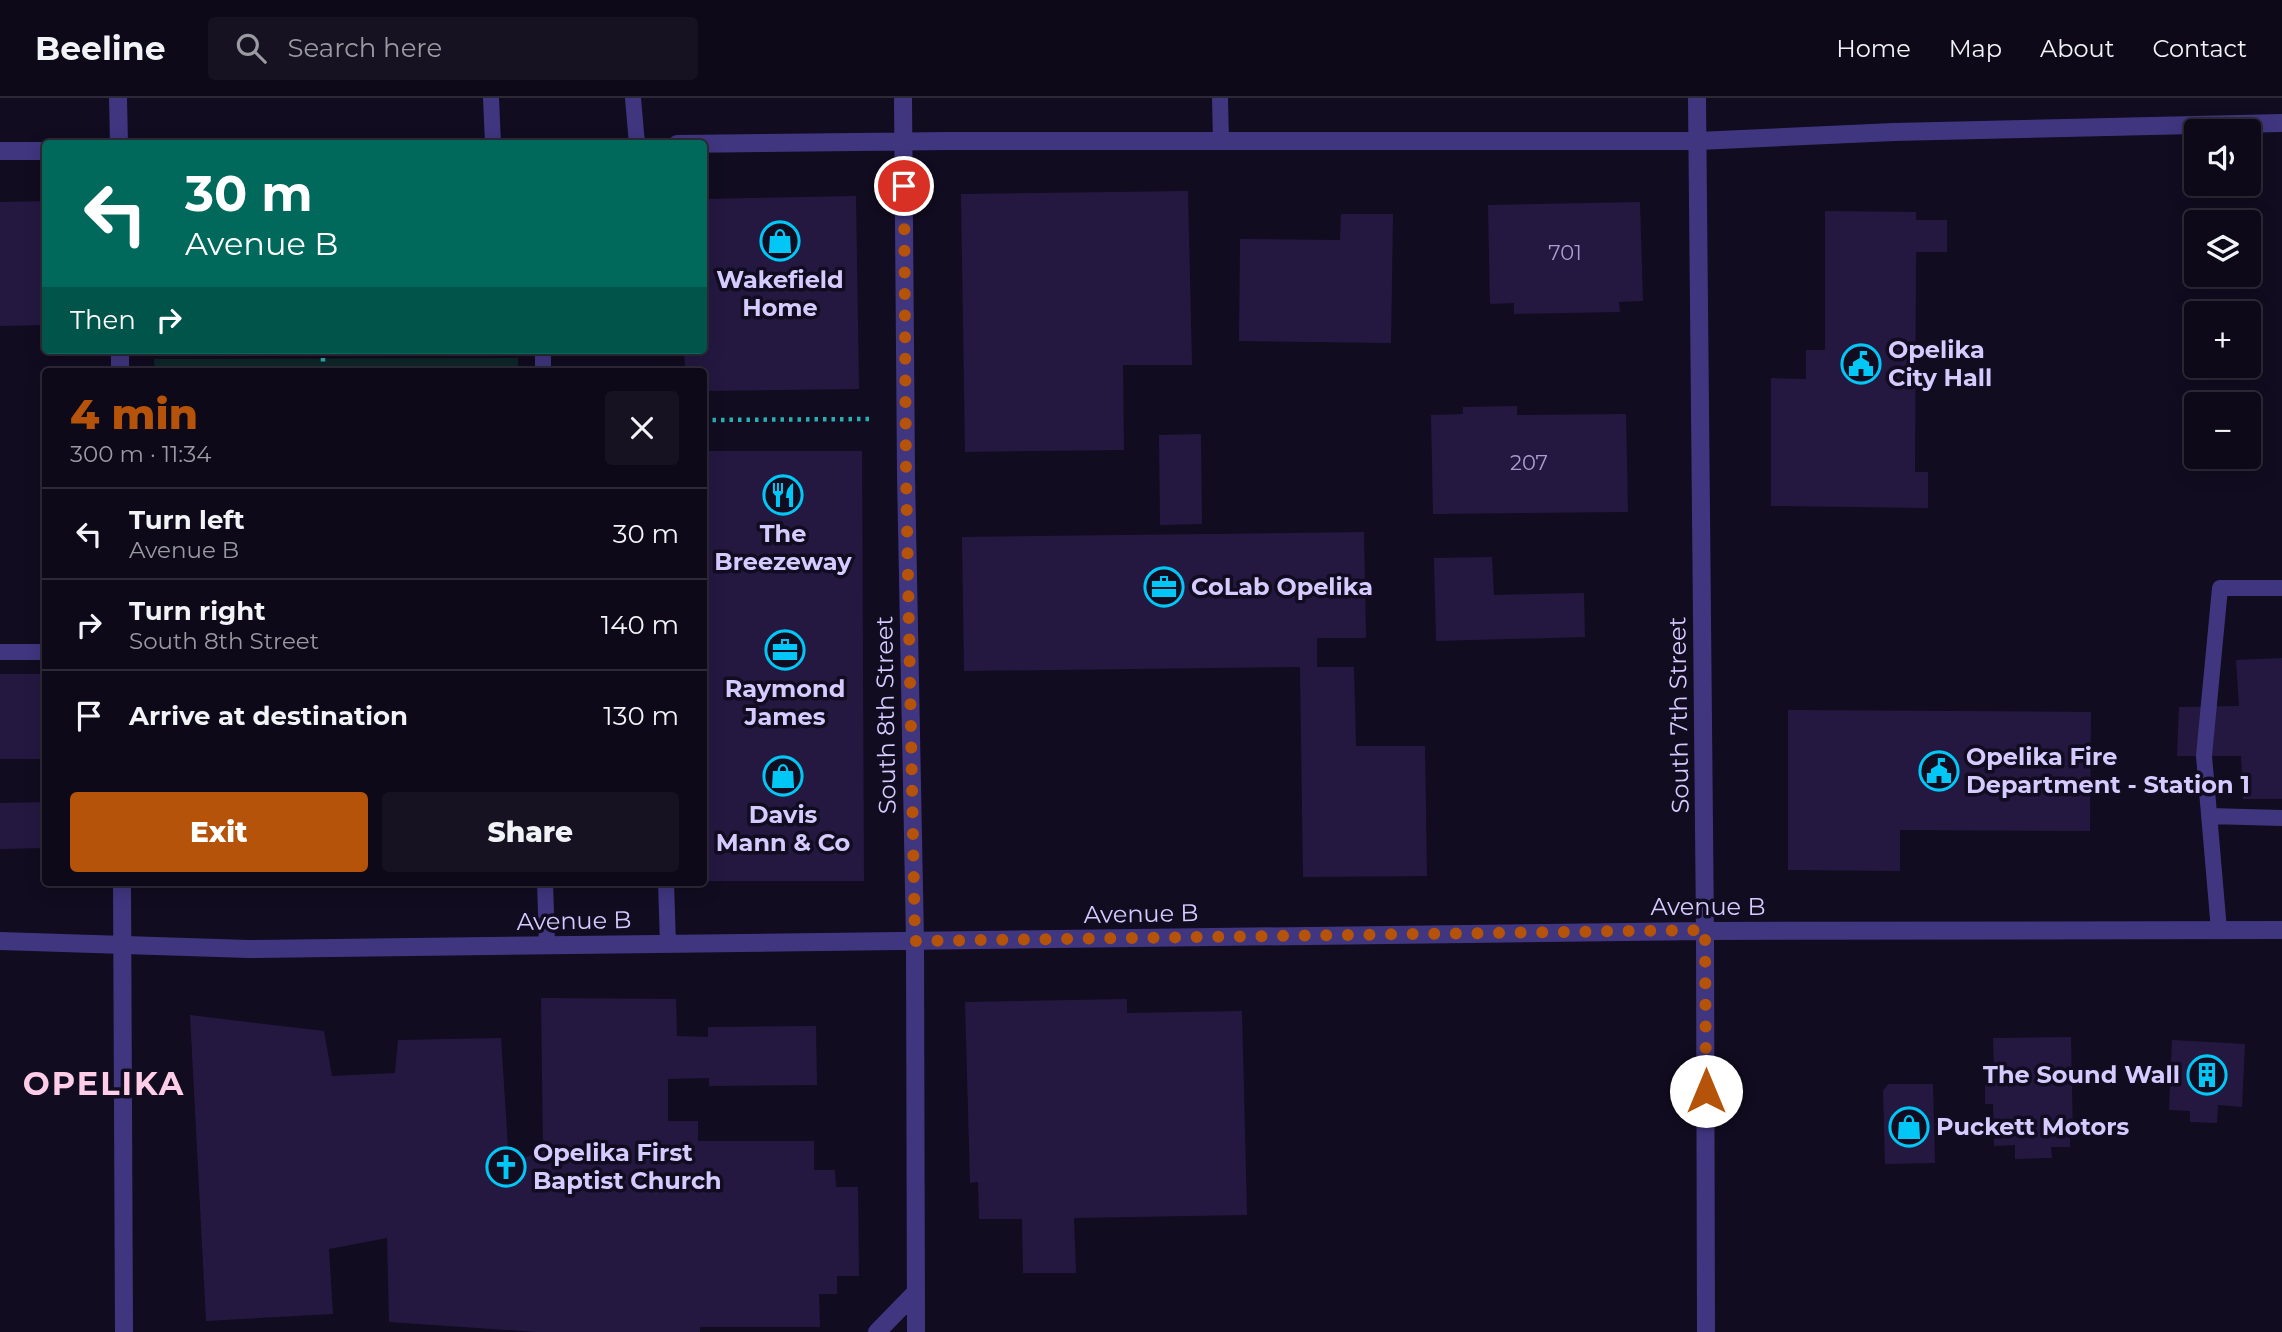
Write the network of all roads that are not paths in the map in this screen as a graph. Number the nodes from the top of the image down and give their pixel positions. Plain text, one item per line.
1 (118, 98) edge
2 (491, 98) edge
3 (633, 98) edge
4 (903, 98) edge
5 (1220, 98) edge
6 (1697, 98) edge
7 (2282, 123) edge
8 (119, 140) edge
9 (493, 140) edge
10 (637, 140) edge
11 (904, 141) junction
12 (1698, 141) junction
13 (1221, 142) junction
14 (707, 144) edge
15 (0, 151) edge
16 (42, 151) edge
17 (2282, 588) edge
18 (0, 652) edge
19 (42, 652) edge
20 (2209, 816) junction
21 (2282, 818) edge
22 (122, 886) edge
23 (545, 886) edge
24 (666, 886) edge
25 (1705, 930) junction
26 (2219, 930) junction
27 (2282, 930) edge
28 (915, 941) junction
29 (0, 942) edge
30 (668, 944) junction
31 (547, 945) junction
32 (122, 946) junction
33 (916, 1292) junction
34 (124, 1332) edge
35 (877, 1332) edge
36 (916, 1332) edge
37 (1706, 1332) edge

1 - 8 street
2 - 9 lane
3 - 10 lane
4 - 11 street, South 8th Street
5 - 13 lane
6 - 12 street, South 7th Street
7 - 12 street
11 - 13 street
11 - 14 street
11 - 28 street, South 8th Street
12 - 13 street
12 - 25 street, South 7th Street
15 - 16 street
17 - 20 lane
18 - 19 lane
20 - 21 lane
20 - 26 lane
22 - 32 street
23 - 31 lane
24 - 30 lane
25 - 26 street, Avenue B
25 - 28 street, Avenue B
25 - 37 street, South 7th Street
26 - 27 street, Avenue B
28 - 30 street, Avenue B
28 - 33 street, South 8th Street
29 - 32 street, Avenue B
30 - 31 street, Avenue B
31 - 32 street, Avenue B
32 - 34 street
33 - 35 street
33 - 36 street, South 8th Street

